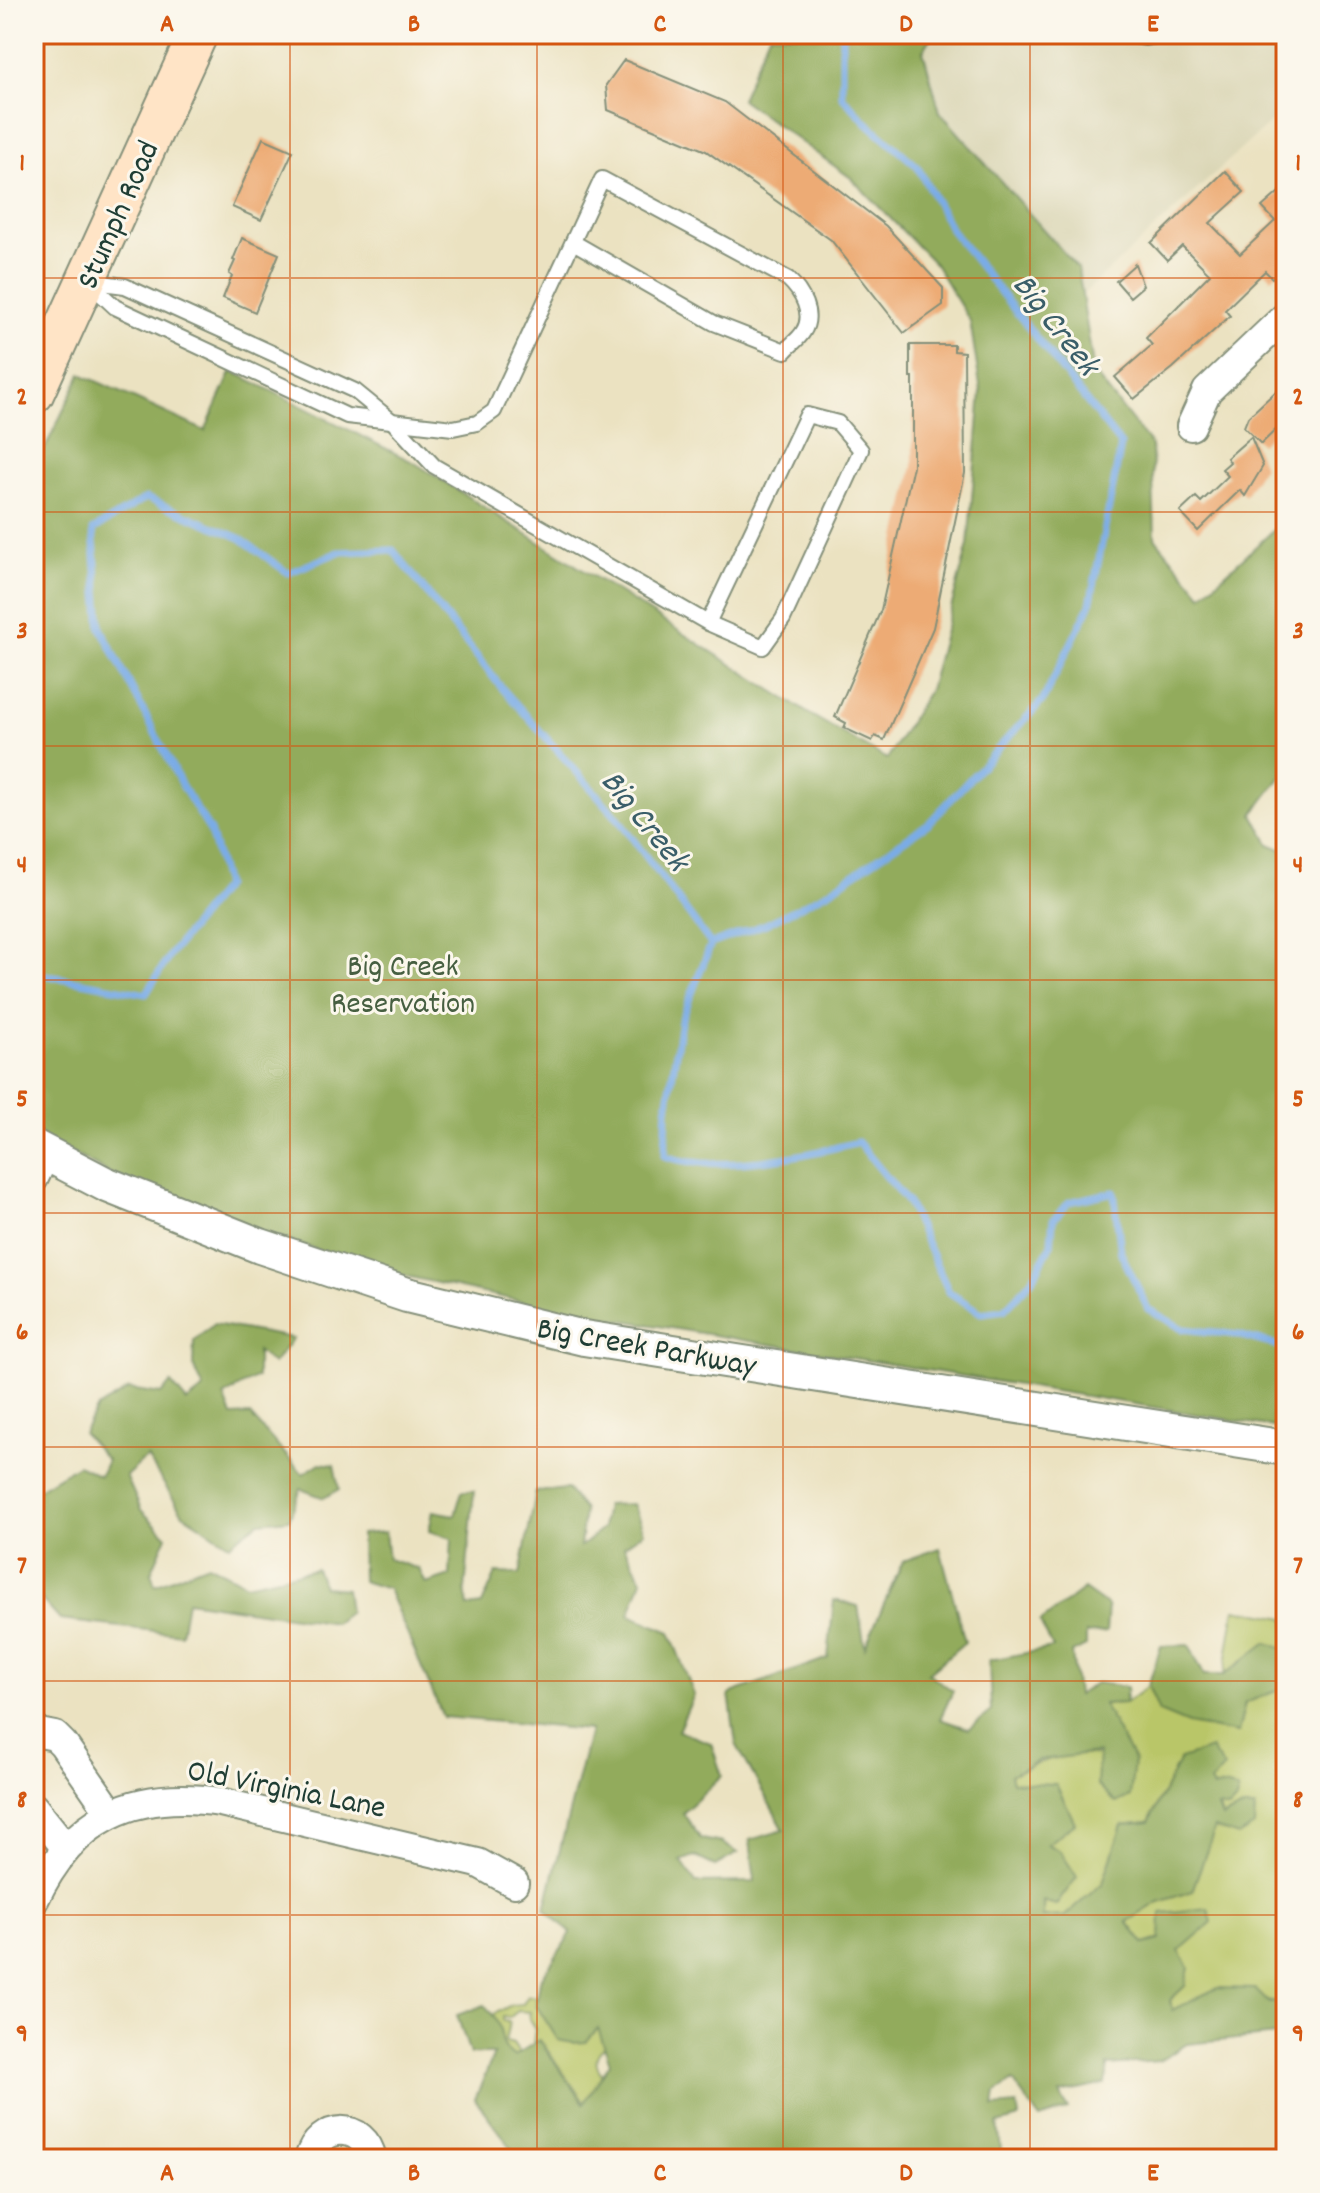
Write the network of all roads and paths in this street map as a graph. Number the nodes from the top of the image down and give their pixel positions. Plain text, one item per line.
1 (198, 34) edge
2 (1123, 34) edge
3 (1168, 34) edge
4 (573, 242) junction
5 (87, 281) junction
6 (1286, 316) edge
7 (34, 394) edge
8 (393, 422) junction
9 (1191, 426) dead end
10 (708, 623) junction
11 (38, 1159) edge
12 (1286, 1448) edge
13 (34, 1732) edge
14 (34, 1808) edge
15 (111, 1813) junction
16 (66, 1848) junction
17 (514, 1883) dead end
18 (34, 1900) edge
19 (309, 2159) edge
20 (372, 2159) edge

1 - 5 main road, Stumph Road
2 - 3 lane
4 - 4 lane
4 - 8 lane
5 - 7 main road, Stumph Road
5 - 8 lane
5 - 8 lane
6 - 9 street
8 - 10 lane
10 - 10 lane
11 - 12 street, Big Creek Parkway
13 - 15 street
14 - 16 street
15 - 16 street, Old Virginia Lane
15 - 17 street, Old Virginia Lane
16 - 18 street, Old Virginia Lane
19 - 20 street

